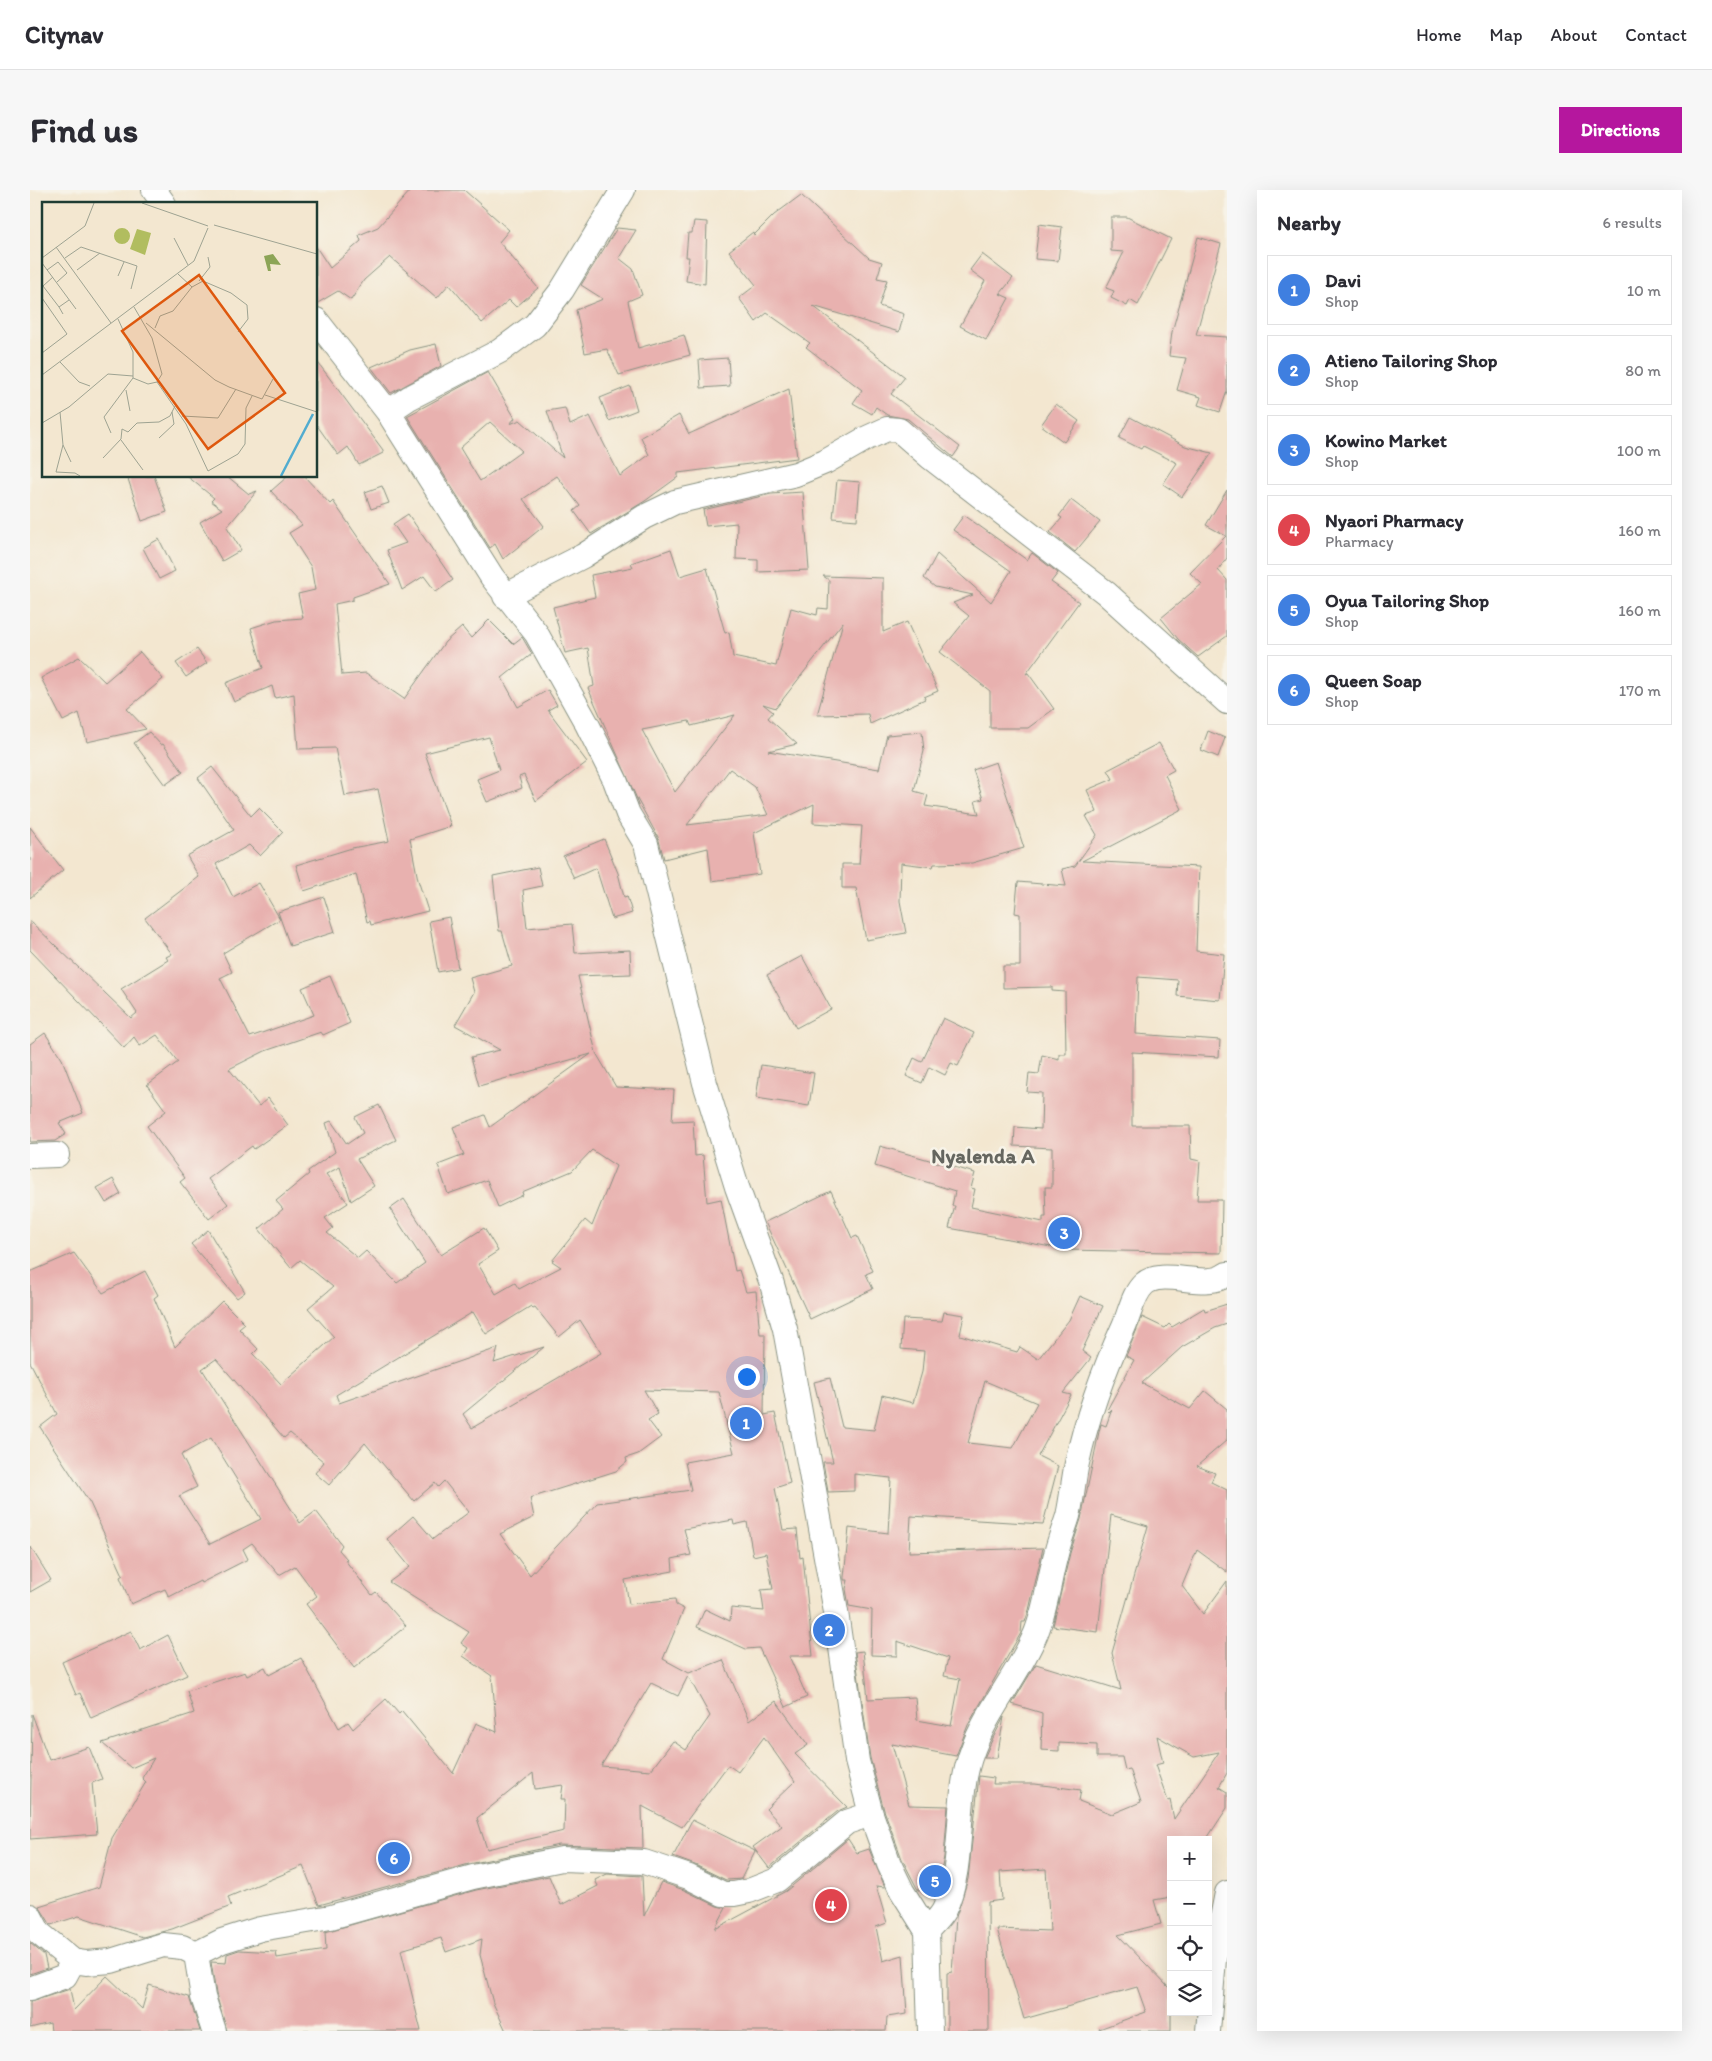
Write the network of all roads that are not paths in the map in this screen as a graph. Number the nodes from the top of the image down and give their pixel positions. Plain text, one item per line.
1 (154, 190) edge
2 (623, 190) edge
3 (163, 202) edge
4 (318, 323) edge
5 (388, 412) junction
6 (505, 596) junction
7 (1227, 702) edge
8 (30, 1156) edge
9 (57, 1156) dead end
10 (1227, 1274) edge
11 (871, 1814) junction
12 (1227, 1893) edge
13 (30, 1916) edge
14 (927, 1931) junction
15 (196, 1954) junction
16 (73, 1961) junction
17 (30, 1989) edge
18 (214, 2031) edge
19 (930, 2031) edge
20 (1208, 2031) edge

1 - 3 street
2 - 5 street
4 - 5 street
5 - 6 street
6 - 7 street
6 - 11 street
8 - 9 street
10 - 14 street
11 - 14 street
11 - 15 street
12 - 20 street
13 - 16 street
14 - 19 street
15 - 16 street
15 - 18 street
16 - 17 street

